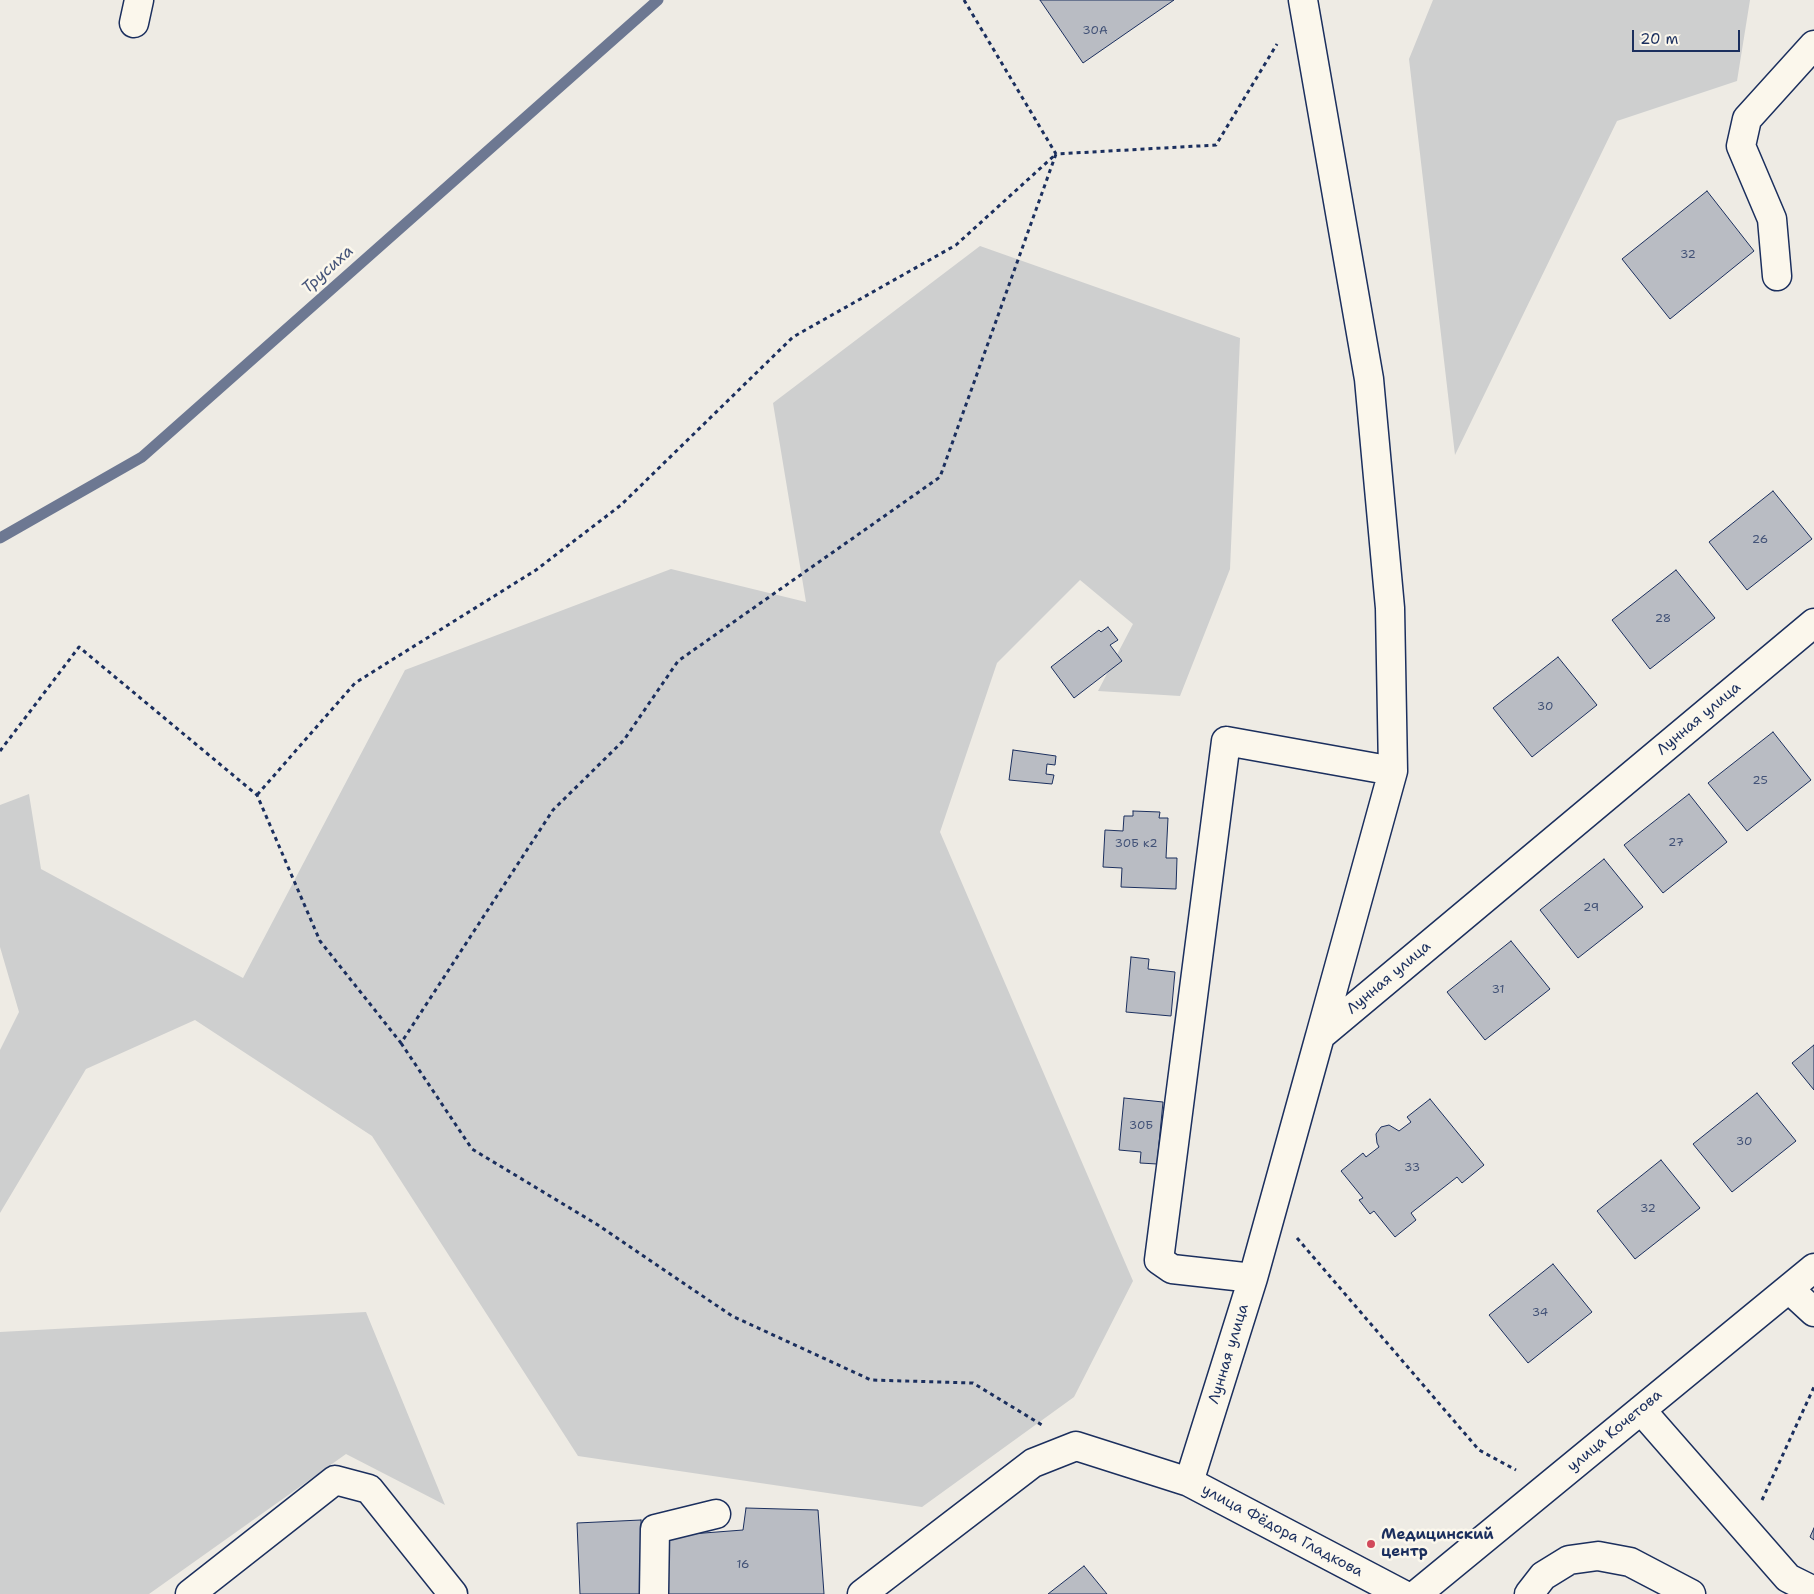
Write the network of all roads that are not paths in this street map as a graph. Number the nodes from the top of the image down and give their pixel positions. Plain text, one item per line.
1 (1303, 0) edge
2 (1814, 46) edge
3 (1777, 276) dead end
4 (1814, 623) edge
5 (1393, 771) junction
6 (1320, 1036) junction
7 (1814, 1268) edge
8 (1253, 1278) junction
9 (1788, 1289) junction
10 (1814, 1312) edge
11 (1641, 1410) junction
12 (1189, 1482) junction
13 (716, 1514) dead end
14 (1814, 1591) edge
15 (190, 1594) edge
16 (453, 1594) edge
17 (654, 1594) edge
18 (862, 1594) edge
19 (1402, 1594) edge
20 (1417, 1594) edge
21 (1529, 1594) edge
22 (1691, 1594) edge

1 - 5 street
2 - 3 street
4 - 6 street, Лунная улица
5 - 6 street
5 - 8 street
6 - 8 street, Лунная улица
7 - 9 street, улица Кочетова
8 - 12 street, Лунная улица
9 - 10 street
9 - 11 street, улица Кочетова
11 - 14 street
11 - 20 street, улица Кочетова
12 - 18 street, улица Фёдора Гладкова
12 - 19 street, улица Фёдора Гладкова
13 - 17 street
15 - 16 street
21 - 22 street

